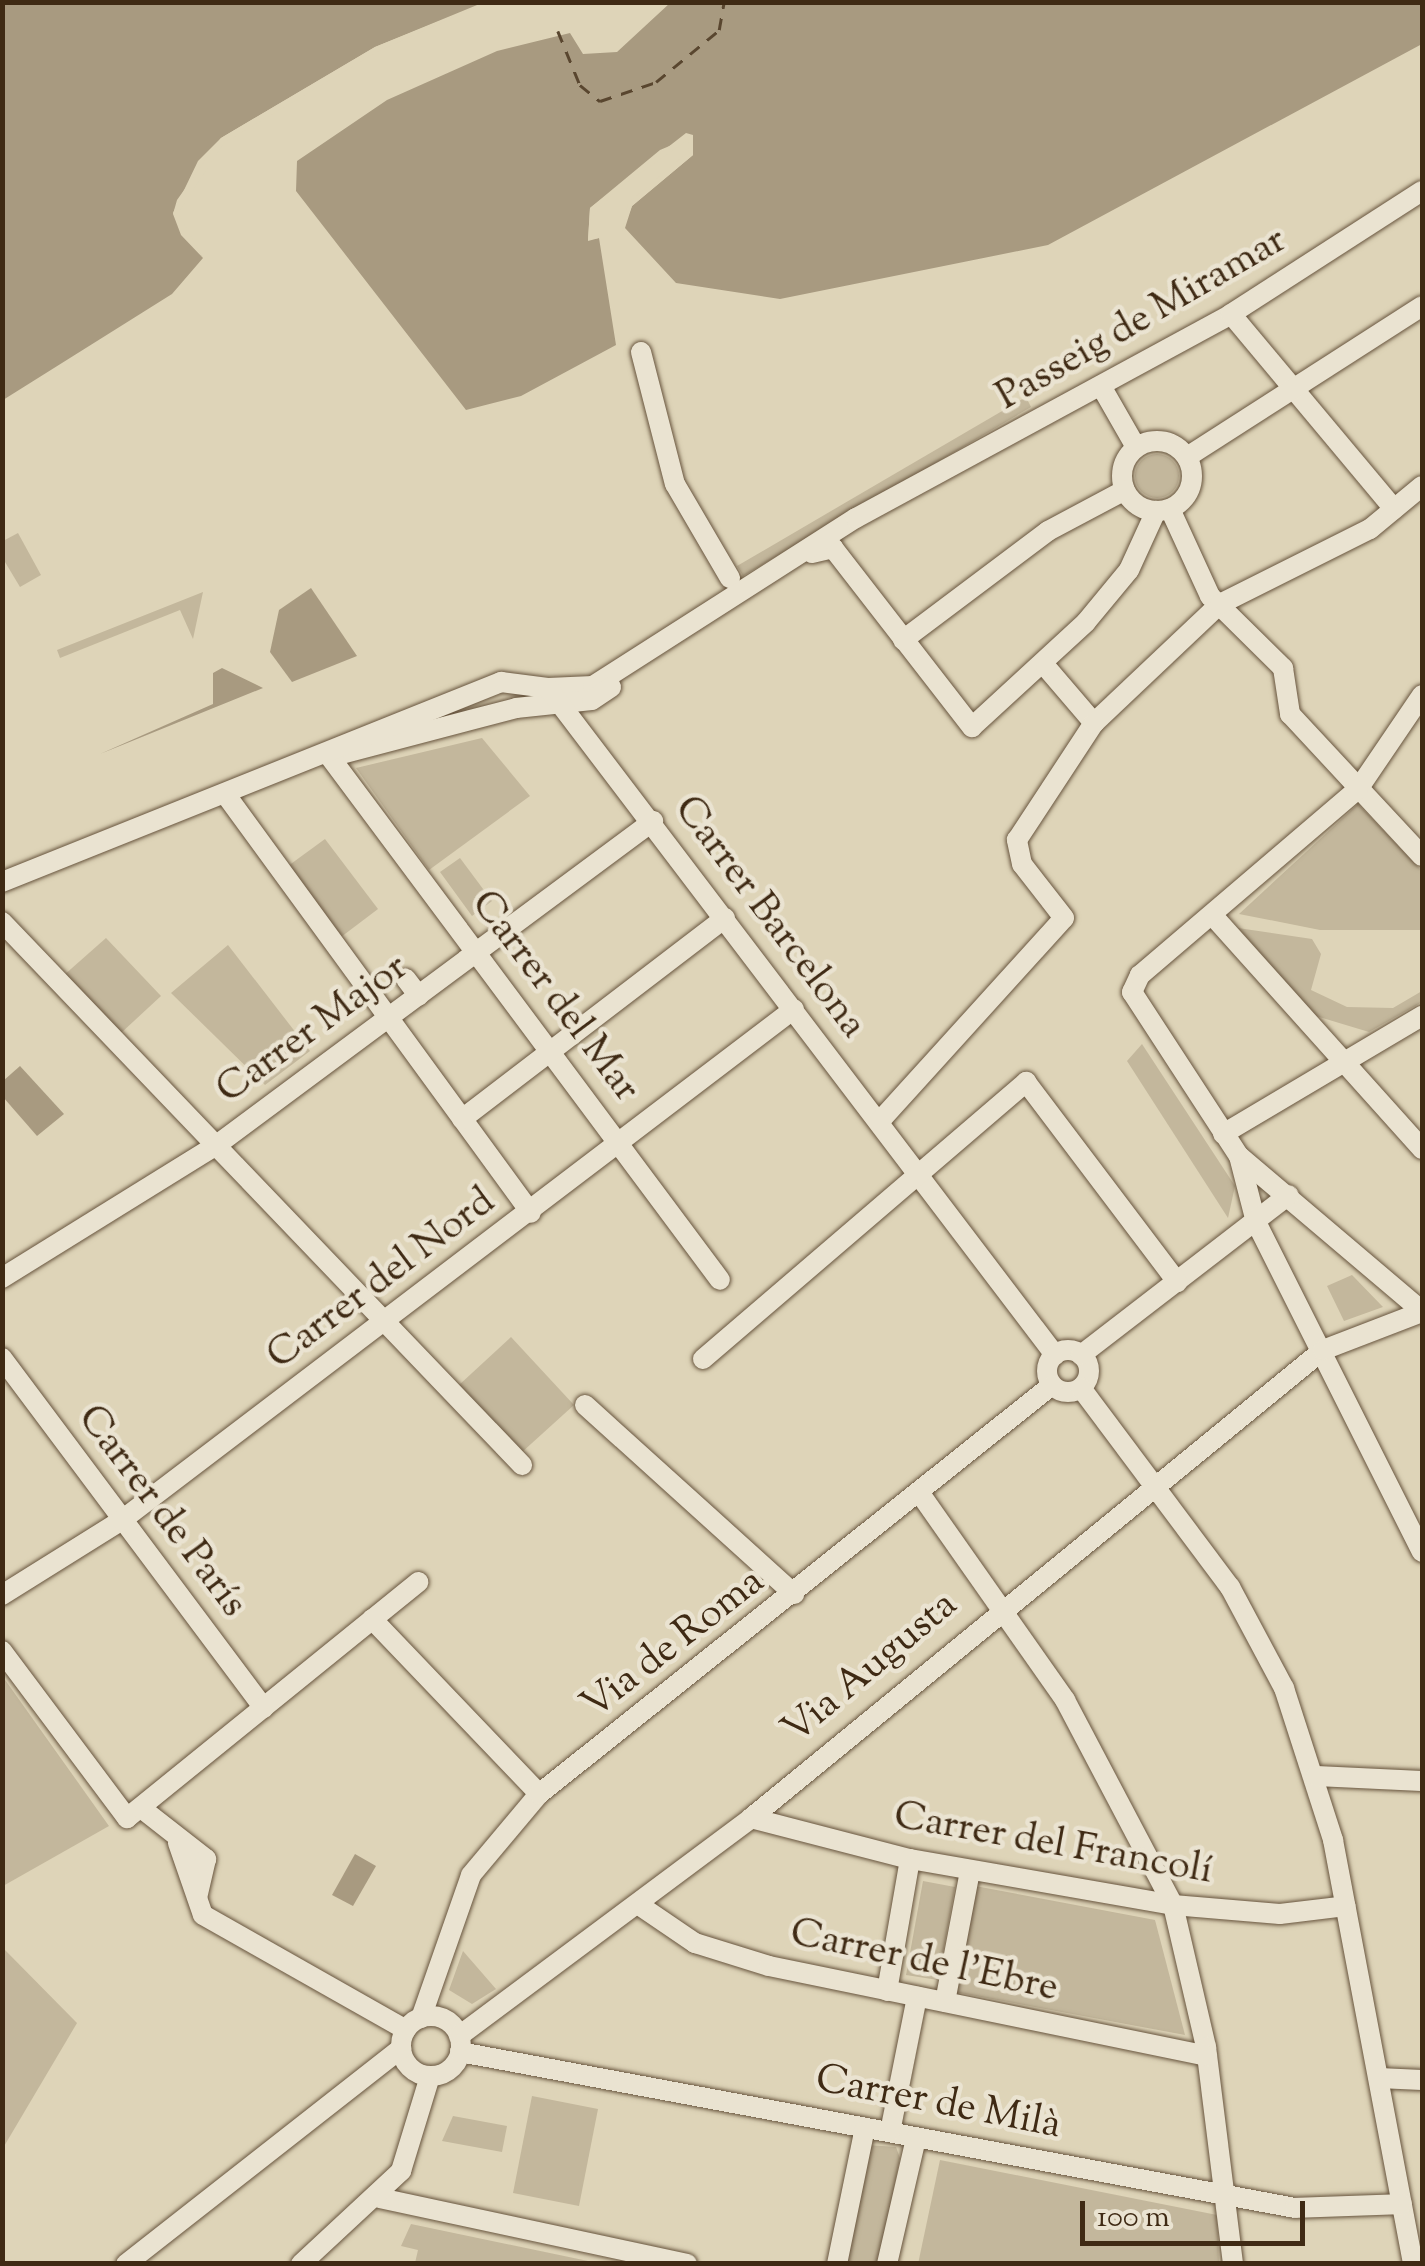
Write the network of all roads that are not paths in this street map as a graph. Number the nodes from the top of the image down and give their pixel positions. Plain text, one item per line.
1 (1422, 191) edge
2 (1422, 306) edge
3 (1231, 314) junction
4 (641, 352) dead end
5 (1101, 386) junction
6 (1296, 395) junction
7 (1136, 447) junction
8 (1187, 457) junction
9 (1422, 486) edge
10 (1125, 490) junction
11 (891, 502) junction
12 (1394, 509) junction
13 (1163, 510) junction
14 (830, 548) junction
15 (765, 576) junction
16 (730, 578) dead end
17 (1220, 604) junction
18 (724, 616) junction
19 (903, 640) junction
20 (643, 652) junction
21 (1046, 667) junction
22 (548, 688) junction
23 (481, 689) junction
24 (608, 690) junction
25 (1422, 695) edge
26 (565, 704) junction
27 (1094, 723) junction
28 (590, 737) junction
29 (337, 758) junction
30 (276, 774) junction
31 (1358, 789) junction
32 (226, 795) junction
33 (653, 821) junction
34 (1422, 856) edge
35 (2, 882) edge
36 (1214, 917) junction
37 (725, 918) junction
38 (2, 922) edge
39 (477, 952) junction
40 (794, 1009) junction
41 (1422, 1016) edge
42 (389, 1019) junction
43 (551, 1052) junction
44 (1344, 1060) junction
45 (462, 1119) junction
46 (880, 1122) junction
47 (1224, 1134) junction
48 (218, 1144) junction
49 (620, 1145) junction
50 (1422, 1149) edge
51 (1239, 1156) junction
52 (918, 1173) junction
53 (1289, 1195) junction
54 (530, 1213) junction
55 (1256, 1222) junction
56 (2, 1278) edge
57 (720, 1280) dead end
58 (1177, 1282) junction
59 (1422, 1312) edge
60 (382, 1322) junction
61 (1323, 1350) junction
62 (1055, 1354) junction
63 (1082, 1355) junction
64 (2, 1358) edge
65 (703, 1359) dead end
66 (1052, 1385) junction
67 (1081, 1388) junction
68 (585, 1405) dead end
69 (522, 1465) dead end
70 (1156, 1487) junction
71 (921, 1496) junction
72 (122, 1520) junction
73 (1422, 1552) edge
74 (418, 1582) dead end
75 (794, 1594) junction
76 (2, 1595) edge
77 (1002, 1605) junction
78 (372, 1619) junction
79 (2, 1651) edge
80 (264, 1708) junction
81 (1316, 1776) junction
82 (1422, 1782) edge
83 (538, 1794) junction
84 (134, 1813) junction
85 (751, 1818) junction
86 (910, 1859) junction
87 (970, 1871) junction
88 (639, 1905) junction
89 (1173, 1906) junction
90 (1346, 1906) junction
91 (887, 1990) junction
92 (917, 1997) junction
93 (945, 2002) junction
94 (409, 2032) junction
95 (459, 2044) junction
96 (1207, 2056) junction
97 (430, 2076) junction
98 (1380, 2078) junction
99 (1422, 2080) edge
100 (865, 2128) junction
101 (890, 2132) junction
102 (916, 2138) junction
103 (1228, 2195) junction
104 (380, 2198) junction
105 (1402, 2204) junction
106 (126, 2264) edge
107 (301, 2264) edge
108 (688, 2264) edge
109 (837, 2264) edge
110 (887, 2264) edge
111 (1232, 2264) edge
112 (1413, 2264) edge

1 - 3 street, Passeig de Miramar
2 - 6 street
3 - 5 street, Passeig de Miramar
3 - 6 street
4 - 16 street
5 - 7 street
5 - 11 street, Passeig de Miramar
6 - 8 street
6 - 12 street
7 - 8 street
7 - 10 street
8 - 13 street
9 - 12 street
10 - 13 street
10 - 19 street
11 - 14 street, Passeig de Miramar
11 - 15 street, Passeig de Miramar
12 - 17 street
13 - 17 street
13 - 21 street
14 - 15 street, Passeig de Miramar
14 - 18 street, Passeig de Miramar
14 - 19 street
15 - 20 street, Passeig de Miramar
17 - 27 street
17 - 31 street
18 - 20 street, Passeig de Miramar
18 - 24 street, Passeig de Miramar
19 - 21 street
20 - 22 street, Passeig de Miramar
20 - 24 street, Passeig de Miramar
21 - 27 street
22 - 23 street, Passeig de Miramar
22 - 26 street, Carrer Barcelona
23 - 29 street
23 - 30 street
24 - 26 street, Passeig de Miramar
25 - 31 street
26 - 28 street, Carrer Barcelona
26 - 29 street, Passeig de Miramar
27 - 46 street
28 - 29 street
28 - 33 street, Carrer Barcelona
29 - 30 street
29 - 39 street, Carrer del Mar
30 - 32 street
31 - 34 street
31 - 36 street
32 - 35 street
32 - 42 street
33 - 37 street, Carrer Barcelona
33 - 39 street, Carrer Major
36 - 44 street
36 - 47 street
37 - 40 street, Carrer Barcelona
37 - 43 street
38 - 48 street
39 - 42 street, Carrer Major
39 - 43 street, Carrer del Mar
40 - 46 street, Carrer Barcelona
40 - 49 street, Carrer del Nord
41 - 44 street
42 - 45 street
42 - 48 street, Carrer Major
43 - 45 street
43 - 49 street, Carrer del Mar
44 - 47 street
44 - 50 street
45 - 54 street
46 - 52 street, Carrer Barcelona
47 - 51 street
48 - 56 street, Carrer Major
48 - 60 street
49 - 54 street, Carrer del Nord
49 - 57 street, Carrer del Mar
51 - 53 street
51 - 55 street
52 - 58 street
52 - 62 street, Carrer Barcelona
52 - 65 street
53 - 55 street
53 - 59 street
54 - 60 street, Carrer del Nord
55 - 58 street
55 - 61 street
58 - 63 street
59 - 61 street, Via Augusta
60 - 69 street
60 - 72 street, Carrer del Nord
61 - 70 street, Via Augusta
61 - 73 street
62 - 63 street
62 - 66 street
63 - 67 street
64 - 72 street, Carrer de París
66 - 67 street
66 - 71 street, Via de Roma
67 - 70 street
68 - 75 street
70 - 77 street, Via Augusta
70 - 81 street
71 - 75 street, Via de Roma
71 - 77 street
72 - 76 street, Carrer del Nord
72 - 80 street, Carrer de París
74 - 78 street
75 - 83 street, Via de Roma
77 - 85 street, Via Augusta
77 - 89 street
78 - 80 street
78 - 83 street
79 - 84 street
80 - 84 street
81 - 82 street
81 - 90 street
83 - 94 street, Via de Roma
84 - 94 street
85 - 86 street, Carrer del Francolí
85 - 88 street, Via Augusta
86 - 87 street, Carrer del Francolí
86 - 91 street
87 - 89 street, Carrer del Francolí
87 - 93 street
88 - 91 street, Carrer de l'Ebre
88 - 95 street, Via Augusta
89 - 90 street, Carrer del Francolí
89 - 96 street
90 - 98 street
91 - 92 street, Carrer de l'Ebre
92 - 93 street, Carrer de l'Ebre
92 - 101 street
93 - 96 street, Carrer de l'Ebre
94 - 95 street, Carrer de Milà
94 - 97 street
94 - 106 street
95 - 97 street, Via Augusta
95 - 100 street, Carrer de Milà
96 - 103 street
97 - 104 street
98 - 99 street
98 - 105 street
100 - 101 street, Carrer de Milà
100 - 109 street
101 - 102 street, Carrer de Milà
102 - 103 street, Carrer de Milà
102 - 110 street
103 - 105 street, Carrer de Milà
103 - 111 street
104 - 107 street
104 - 108 street
105 - 112 street

